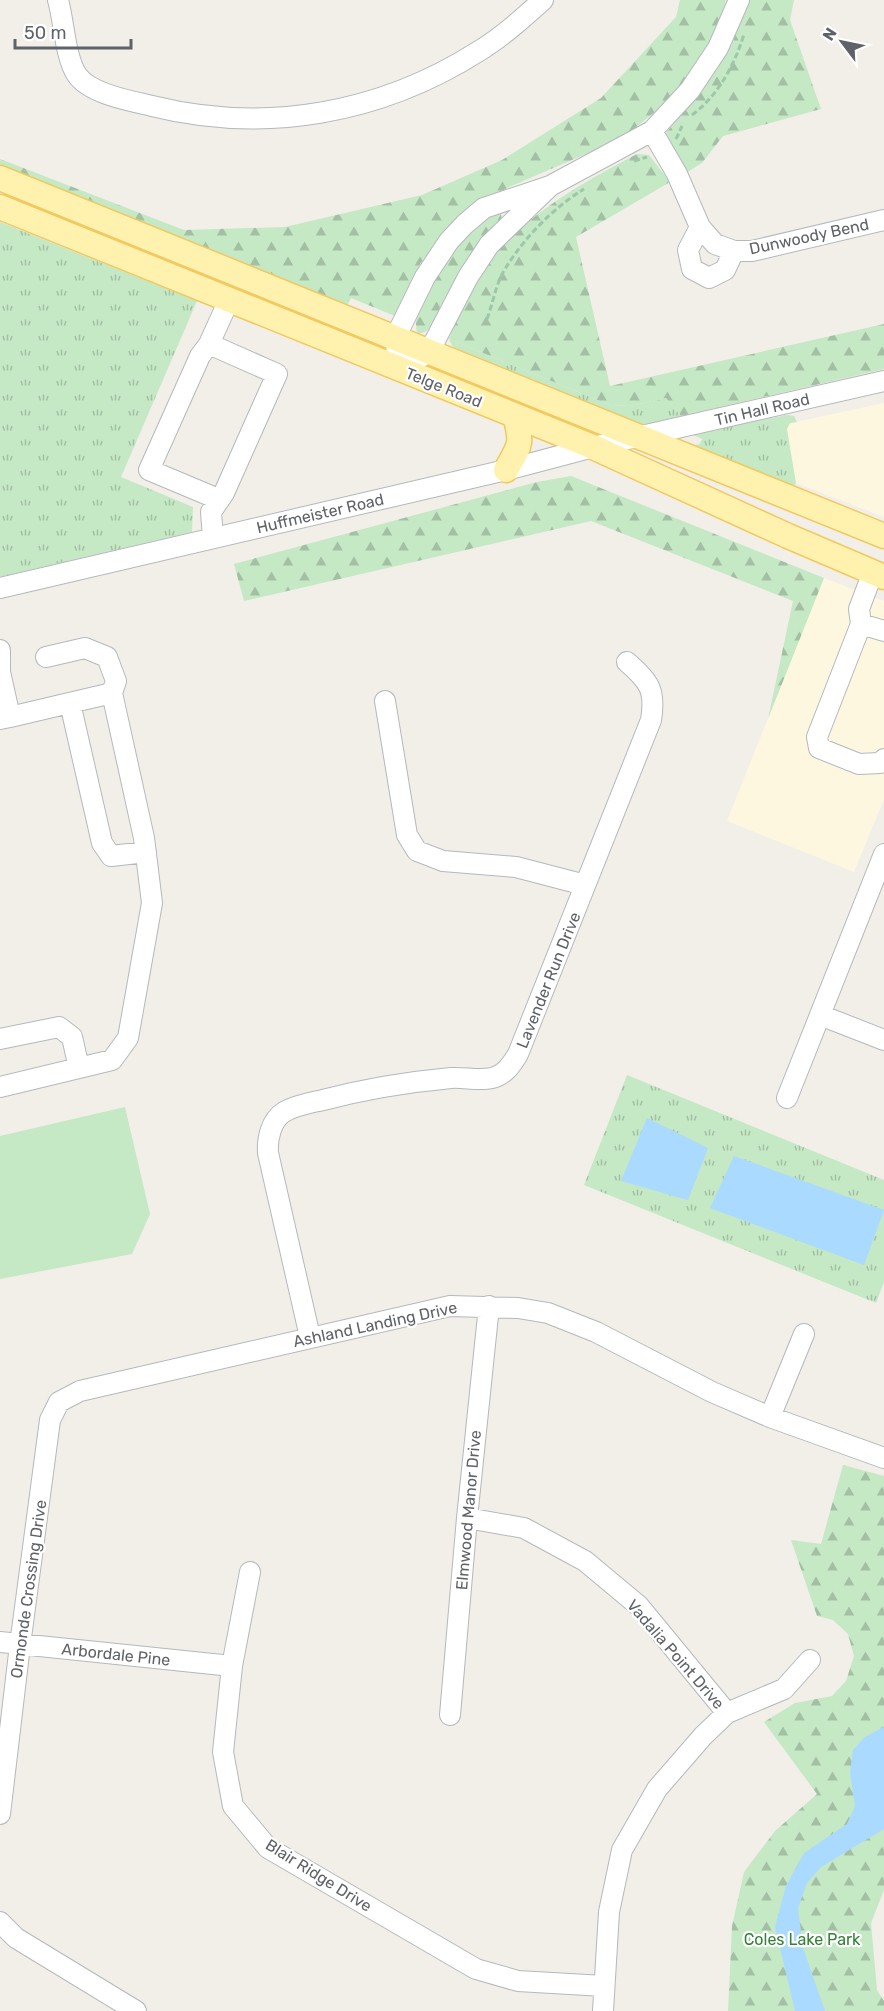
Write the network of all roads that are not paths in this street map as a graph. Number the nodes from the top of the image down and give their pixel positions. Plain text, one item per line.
1 (58, 0) edge
2 (543, 0) edge
3 (739, 0) edge
4 (652, 130) junction
5 (0, 178) edge
6 (550, 186) junction
7 (0, 207) edge
8 (884, 220) edge
9 (700, 227) junction
10 (734, 251) junction
11 (229, 300) junction
12 (395, 338) junction
13 (209, 344) junction
14 (429, 352) junction
15 (400, 369) junction
16 (884, 381) edge
17 (515, 416) junction
18 (639, 437) junction
19 (593, 447) junction
20 (506, 470) junction
21 (218, 499) junction
22 (884, 536) edge
23 (213, 538) junction
24 (879, 574) edge
25 (0, 588) edge
26 (861, 624) junction
27 (884, 631) edge
28 (0, 650) edge
29 (46, 657) dead end
30 (627, 662) dead end
31 (0, 671) edge
32 (112, 693) junction
33 (385, 700) dead end
34 (70, 703) junction
35 (5, 718) edge
36 (884, 759) edge
37 (146, 852) junction
38 (884, 854) edge
39 (585, 885) junction
40 (820, 1015) junction
41 (0, 1039) edge
42 (884, 1040) edge
43 (79, 1068) junction
44 (0, 1087) edge
45 (787, 1098) dead end
46 (489, 1306) junction
47 (804, 1334) dead end
48 (310, 1337) junction
49 (60, 1401) joint
50 (770, 1417) junction
51 (884, 1458) edge
52 (467, 1518) junction
53 (250, 1572) dead end
54 (0, 1642) edge
55 (20, 1645) junction
56 (810, 1660) dead end
57 (232, 1666) junction
58 (727, 1713) junction
59 (450, 1715) dead end
60 (0, 1814) edge
61 (0, 1922) edge
62 (604, 1986) junction
63 (136, 2011) edge
64 (603, 2011) edge

1 - 2 street
3 - 4 street
4 - 6 street
4 - 9 street, Dunwoody Bend
5 - 12 main road, Telge Road
6 - 12 street
6 - 14 street
7 - 11 main road, Telge Road
8 - 10 street, Dunwoody Bend
9 - 10 street, Dunwoody Bend
9 - 10 street, Dunwoody Bend
11 - 13 street
11 - 15 main road, Telge Road
12 - 14 main road, Telge Road
12 - 15 street
13 - 21 street
13 - 21 street
14 - 15 street
14 - 18 main road, Telge Road
15 - 17 main road, Telge Road
16 - 18 street, Tin Hall Road
17 - 19 main road, Telge Road
17 - 20 main road
18 - 19 street, Huffmeister Road
18 - 22 main road, Telge Road
19 - 20 street, Huffmeister Road
19 - 24 main road, Telge Road
20 - 23 street, Huffmeister Road
21 - 23 street
23 - 25 street, Huffmeister Road
24 - 26 street
26 - 27 street
26 - 36 street
28 - 31 street
29 - 32 street
30 - 39 street, Lavender Run Drive
31 - 35 street
32 - 34 street
32 - 37 street
33 - 39 street
34 - 35 street
34 - 37 street
37 - 43 street
38 - 40 street
39 - 48 street, Lavender Run Drive
40 - 42 street
40 - 45 street
41 - 43 street
43 - 44 street
46 - 48 street, Ashland Landing Drive
46 - 50 street, Ashland Landing Drive
46 - 52 street, Elmwood Manor Drive
47 - 50 street
48 - 49 street, Ashland Landing Drive
49 - 55 street, Ormonde Crossing Drive
50 - 51 street, Ashland Landing Drive
52 - 58 street, Vadalia Point Drive
52 - 59 street, Elmwood Manor Drive
53 - 57 street, Blair Ridge Drive
54 - 55 street, Arbordale Pine
55 - 57 street, Arbordale Pine
55 - 60 street, Ormonde Crossing Drive
56 - 58 street
57 - 62 street, Blair Ridge Drive
58 - 62 street
61 - 63 street
62 - 64 street

